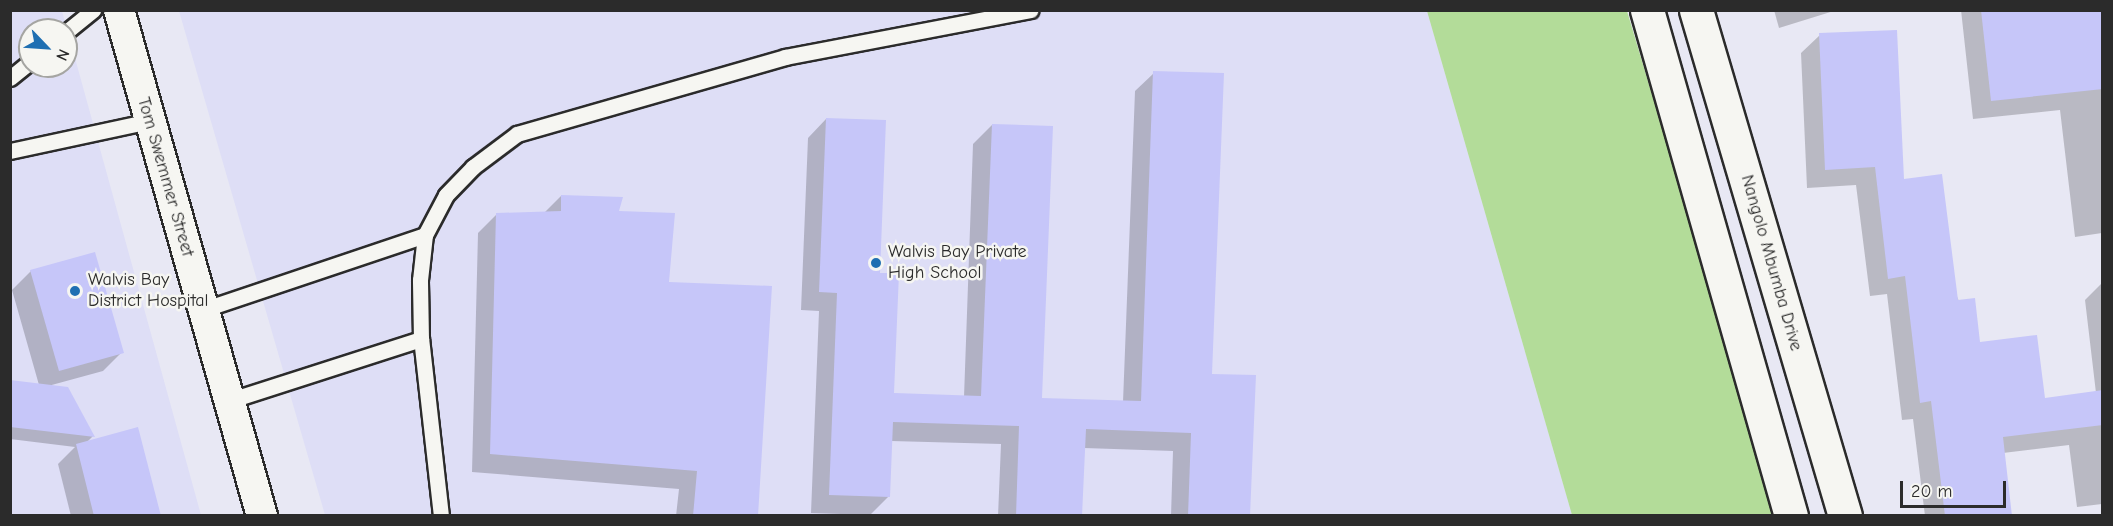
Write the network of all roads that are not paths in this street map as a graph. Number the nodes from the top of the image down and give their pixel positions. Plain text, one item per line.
1 (93, 10) edge
2 (119, 10) edge
3 (1031, 10) edge
4 (1647, 10) edge
5 (1696, 10) edge
6 (78, 22) edge
7 (150, 121) junction
8 (10, 151) edge
9 (425, 235) junction
10 (202, 310) junction
11 (421, 339) junction
12 (228, 401) junction
13 (262, 516) edge
14 (441, 516) edge
15 (1791, 516) edge
16 (1845, 516) edge

1 - 6 lane
2 - 7 street, Tom Swemmer Street
3 - 9 lane
4 - 15 street
5 - 16 street, Nangolo Mbumba Drive
7 - 8 lane
7 - 10 street, Tom Swemmer Street
9 - 10 lane
9 - 11 lane
10 - 12 street, Tom Swemmer Street
11 - 12 lane
11 - 14 lane
12 - 13 street, Tom Swemmer Street

